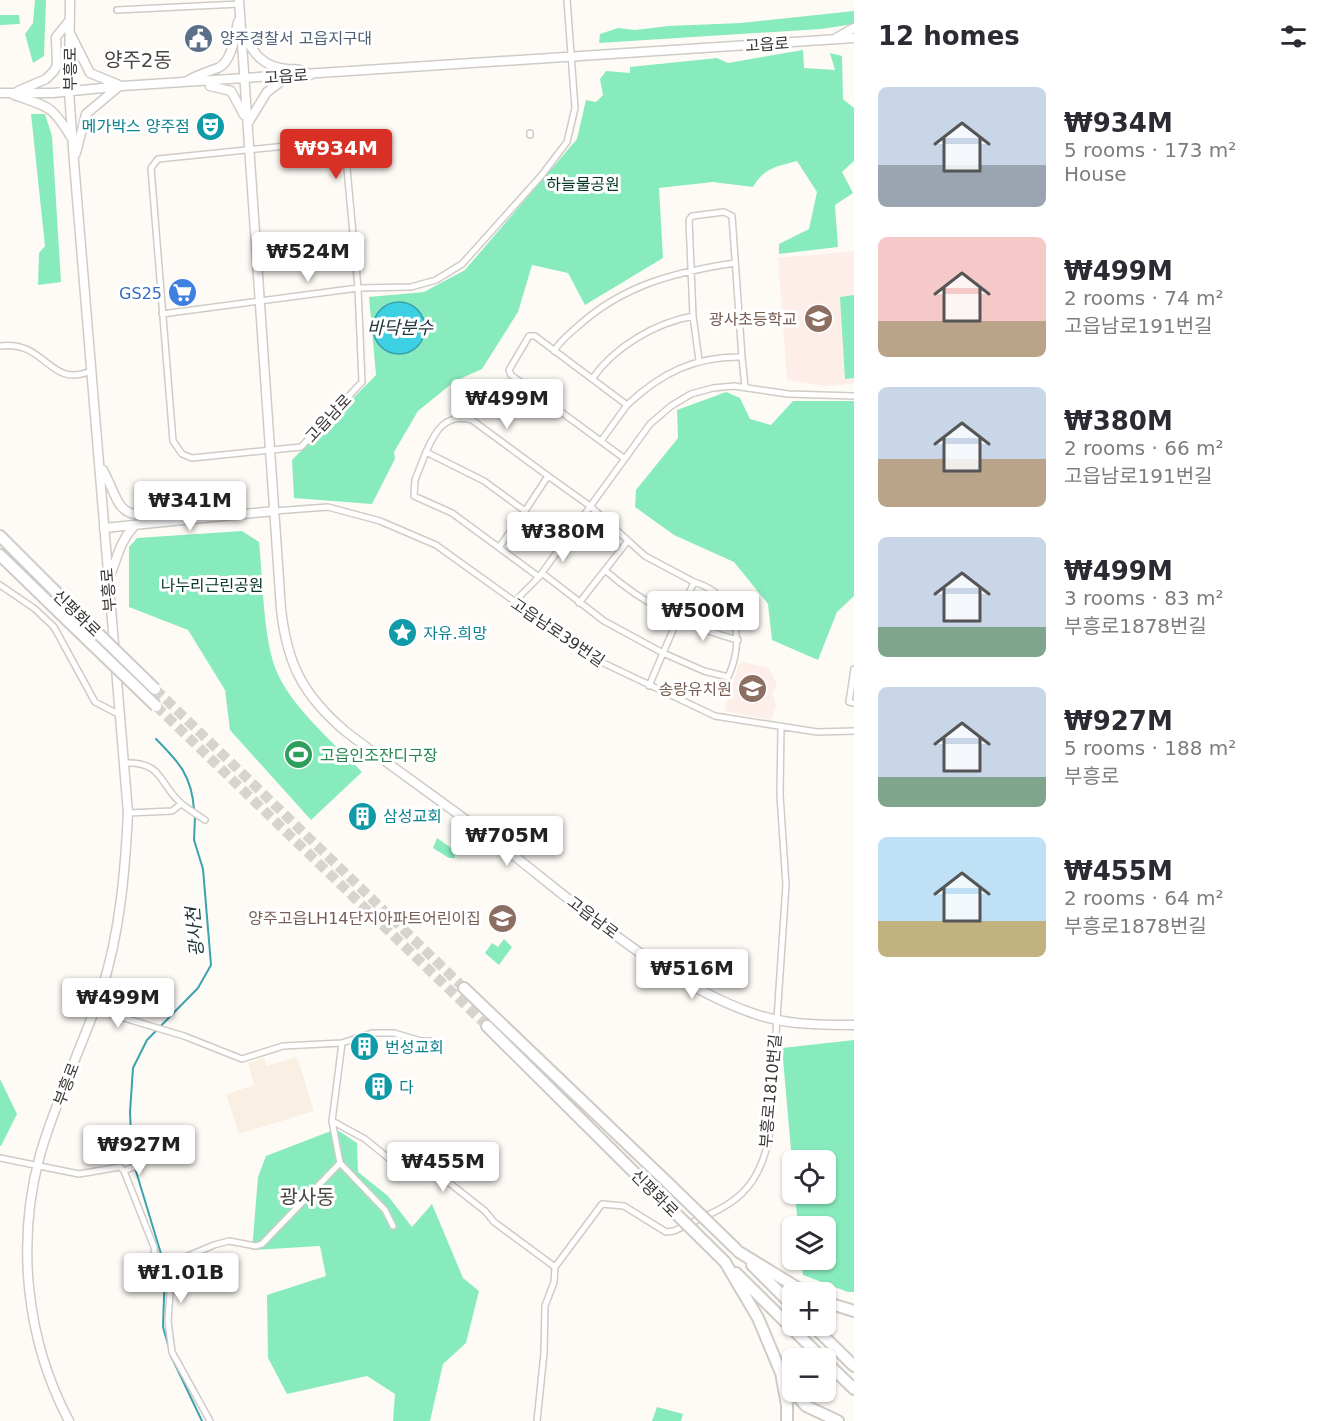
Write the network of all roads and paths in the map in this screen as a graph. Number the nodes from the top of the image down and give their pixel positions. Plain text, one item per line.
1 (69, 0) edge
2 (567, 0) edge
3 (239, 2) edge
4 (117, 10) dead end
5 (240, 15) junction
6 (70, 20) junction
7 (854, 28) edge
8 (241, 32) junction
9 (70, 33) junction
10 (854, 38) edge
11 (833, 40) junction
12 (854, 44) edge
13 (572, 57) junction
14 (310, 75) junction
15 (287, 76) junction
16 (245, 79) junction
17 (180, 83) junction
18 (122, 86) junction
19 (69, 91) junction
20 (8, 92) edge
21 (248, 124) junction
22 (73, 139) junction
23 (250, 151) junction
24 (74, 162) junction
25 (735, 263) junction
26 (691, 270) junction
27 (358, 288) junction
28 (260, 300) junction
29 (162, 314) junction
30 (693, 316) junction
31 (0, 346) edge
32 (554, 351) junction
33 (742, 357) junction
34 (699, 360) junction
35 (91, 371) junction
36 (592, 379) junction
37 (745, 387) junction
38 (854, 396) edge
39 (627, 405) junction
40 (601, 441) junction
41 (271, 451) junction
42 (426, 452) junction
43 (624, 459) junction
44 (100, 464) junction
45 (548, 476) junction
46 (590, 506) junction
47 (274, 511) junction
48 (525, 511) junction
49 (177, 520) junction
50 (134, 526) junction
51 (104, 528) junction
52 (0, 536) edge
53 (627, 542) junction
54 (500, 546) junction
55 (0, 555) edge
56 (606, 571) junction
57 (540, 575) junction
58 (107, 582) junction
59 (694, 582) junction
60 (0, 585) edge
61 (514, 602) junction
62 (579, 603) junction
63 (679, 617) junction
64 (738, 640) junction
65 (663, 653) junction
66 (854, 669) edge
67 (649, 686) junction
68 (155, 689) tunnel mouth
69 (854, 703) edge
70 (156, 706) tunnel mouth
71 (120, 715) junction
72 (781, 727) junction
73 (854, 731) edge
74 (125, 763) junction
75 (182, 804) junction
76 (128, 813) junction
77 (205, 820) dead end
78 (464, 988) tunnel mouth
79 (94, 1009) junction
80 (776, 1020) junction
81 (854, 1025) edge
82 (487, 1026) tunnel mouth
83 (434, 1041) dead end
84 (342, 1042) junction
85 (332, 1121) junction
86 (0, 1158) edge
87 (140, 1164) dead end
88 (340, 1164) junction
89 (38, 1166) junction
90 (124, 1171) junction
91 (393, 1226) dead end
92 (738, 1251) junction
93 (725, 1262) junction
94 (555, 1267) junction
95 (788, 1282) edge
96 (170, 1283) junction
97 (782, 1295) edge
98 (836, 1303) edge
99 (836, 1305) edge
100 (854, 1306) edge
101 (854, 1311) edge
102 (823, 1336) edge
103 (812, 1348) edge
104 (854, 1366) edge
105 (780, 1369) junction
106 (782, 1372) edge
107 (836, 1372) edge
108 (854, 1389) edge
109 (803, 1402) edge
110 (69, 1421) edge
111 (210, 1421) edge
112 (537, 1421) edge
113 (787, 1421) edge
114 (838, 1421) edge

1 - 6 street, 부흥로
2 - 13 street
3 - 4 street
3 - 5 street
5 - 8 street
5 - 17 street
6 - 9 street, 부흥로
6 - 20 street
7 - 11 street
8 - 14 street
8 - 16 street
9 - 18 street
9 - 19 street, 부흥로
10 - 11 street, 고읍로
11 - 12 street
11 - 13 street, 고읍로
13 - 14 street, 고읍로
13 - 27 street
14 - 15 street, 고읍로
15 - 16 street, 고읍로
15 - 21 street
16 - 17 street, 고읍로
16 - 21 street
17 - 18 street, 고읍로
17 - 21 street
18 - 19 street, 고읍로
18 - 24 street
19 - 20 street, 고읍로
19 - 22 street, 부흥로
20 - 22 street
21 - 23 street
22 - 24 street, 부흥로
23 - 27 street, 고읍남로
23 - 28 street, 고읍남로
23 - 29 street, 고읍남로
24 - 35 street, 부흥로
25 - 26 street
25 - 26 street
25 - 33 street
26 - 30 street
26 - 32 street
27 - 28 street
27 - 41 street, 고읍남로
28 - 29 street
28 - 41 street, 고읍남로
29 - 41 street, 고읍남로
30 - 34 street
30 - 36 street
31 - 35 street
32 - 36 street
32 - 40 street
33 - 34 street
33 - 37 street
34 - 39 street
35 - 44 street, 부흥로
36 - 39 street
37 - 38 street
37 - 43 street
39 - 40 street
40 - 43 street
41 - 47 street, 고읍남로
42 - 45 street
42 - 48 street
42 - 54 street
43 - 46 street
44 - 49 street
44 - 51 street, 부흥로
45 - 46 street
45 - 48 street
46 - 53 street
46 - 57 street
47 - 49 street
47 - 61 street, 고읍남로39번길
47 - 80 street, 고읍남로
48 - 54 street
49 - 50 street
50 - 51 street
50 - 58 street
51 - 58 street, 부흥로
52 - 68 highway, 신평화로, bridge
53 - 56 street
53 - 59 street
54 - 57 street
55 - 70 highway, 신평화로, bridge
56 - 62 street
56 - 63 street
57 - 61 street
57 - 62 street
58 - 71 street, 부흥로
59 - 63 street
59 - 64 street
60 - 71 street
61 - 67 street, 고읍남로39번길
62 - 65 street
63 - 64 street
63 - 65 street
64 - 65 street
65 - 67 street
66 - 69 street
67 - 72 street, 고읍남로39번길
71 - 74 street, 부흥로
72 - 73 street, 고읍남로39번길
72 - 80 street
74 - 75 street
74 - 76 street, 부흥로
75 - 76 street
75 - 77 street
76 - 79 street, 부흥로
78 - 92 highway, 신평화로, bridge
79 - 84 street
79 - 89 street, 부흥로
80 - 81 street, 고읍남로
80 - 94 street, 부흥로1810번길
82 - 93 highway, 신평화로, bridge
83 - 84 street
84 - 85 street
85 - 88 street
85 - 94 street
86 - 89 street
87 - 90 street
88 - 91 street
88 - 96 street
89 - 90 street
89 - 110 street, 부흥로
90 - 96 street
92 - 95 highway
92 - 97 highway, 신평화로
93 - 103 highway, 신평화로
93 - 105 highway
94 - 112 street, 부흥로1810번길
96 - 111 street
98 - 100 highway
99 - 101 highway
102 - 104 highway
105 - 106 highway
105 - 113 highway
107 - 108 highway, 신평화로
109 - 114 highway

